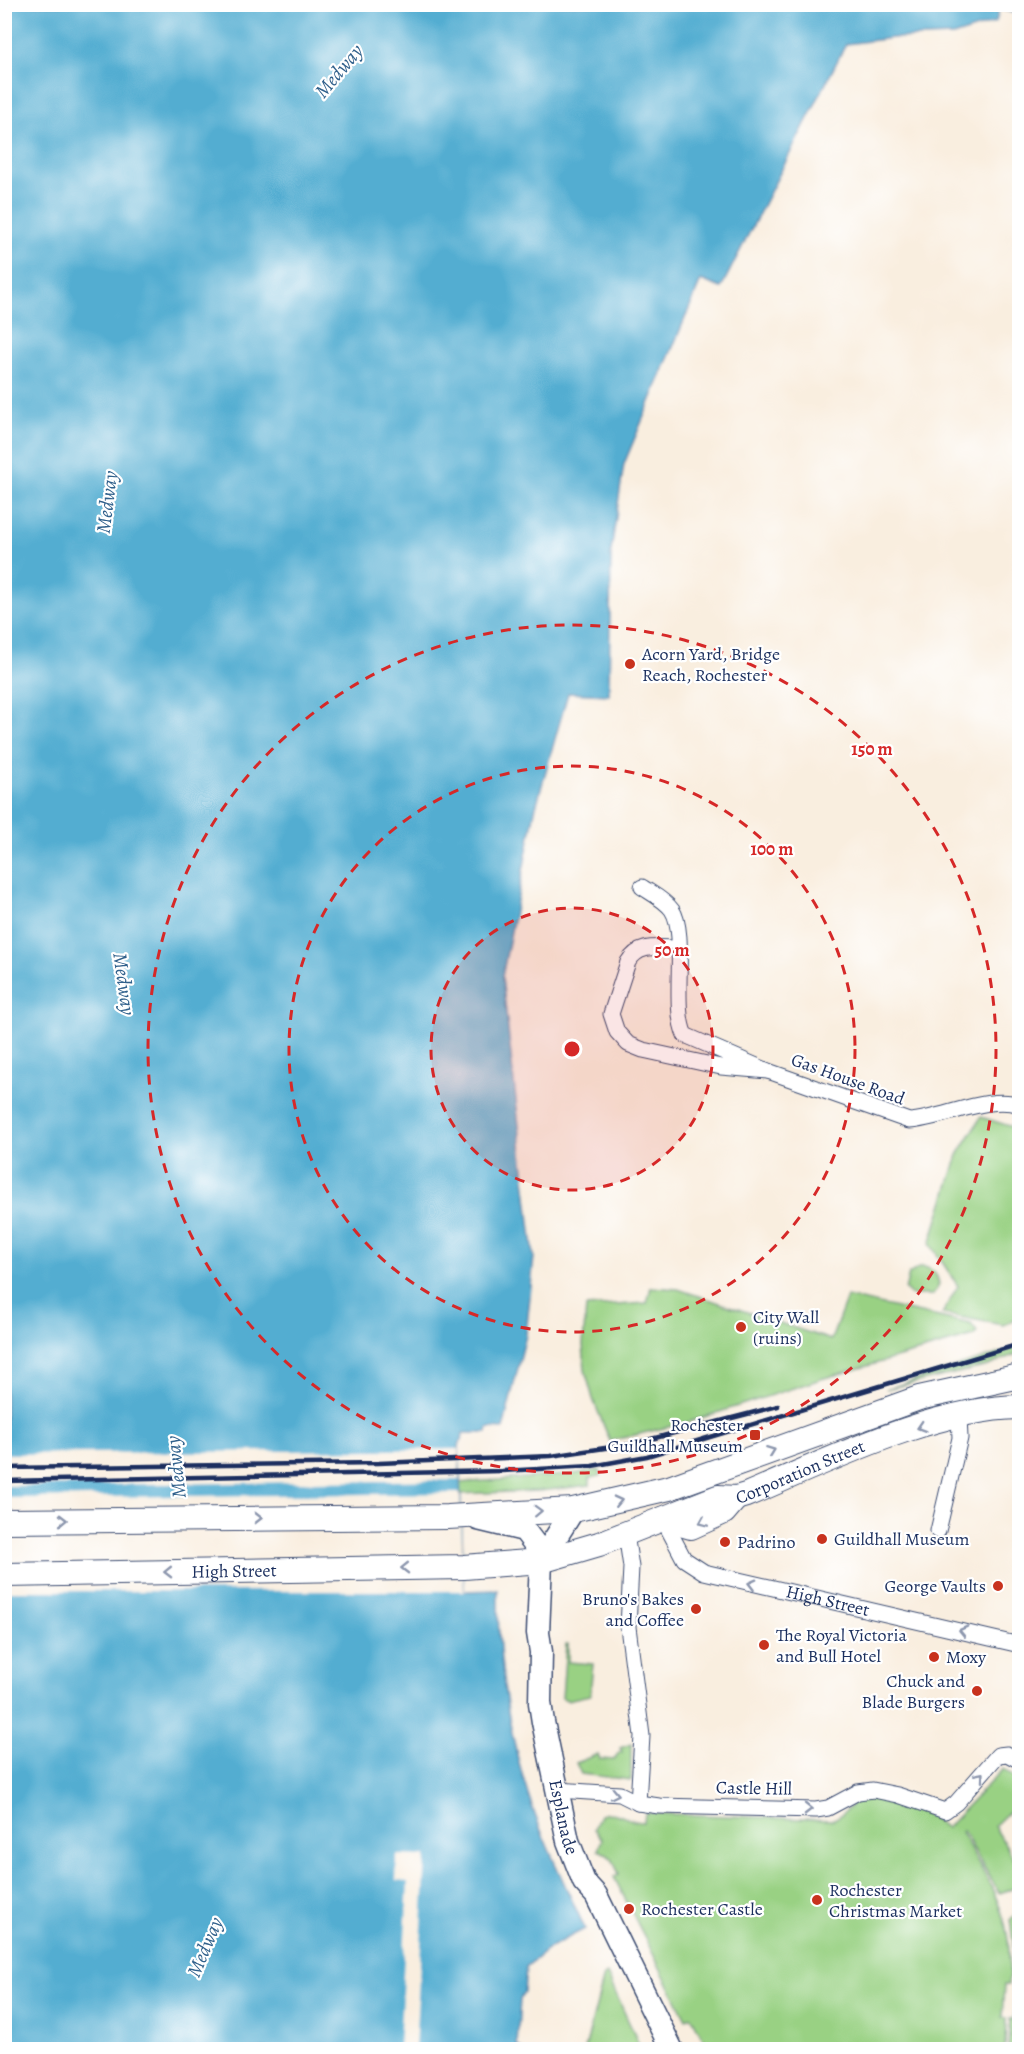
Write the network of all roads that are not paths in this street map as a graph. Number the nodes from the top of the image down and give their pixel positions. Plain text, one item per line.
1 (642, 887) dead end
2 (678, 948) junction
3 (768, 1071) junction
4 (1020, 1105) edge
5 (1020, 1376) edge
6 (1020, 1407) edge
7 (959, 1416) junction
8 (573, 1510) junction
9 (462, 1516) junction
10 (663, 1519) junction
11 (4, 1521) edge
12 (938, 1531) dead end
13 (626, 1534) junction
14 (541, 1561) junction
15 (4, 1575) edge
16 (1020, 1645) edge
17 (1020, 1761) edge
18 (557, 1790) junction
19 (638, 1803) junction
20 (672, 2049) edge

1 - 2 street, Gas House Road
2 - 3 street, Gas House Road
2 - 3 street, Gas House Road
3 - 4 street, Gas House Road
8 -> 5 main road, Corporation Street
6 - 7 main road, Corporation Street
7 -> 10 main road, Corporation Street
7 - 12 street
9 -> 8 main road, Corporation Street
8 - 14 street, Esplanade
11 -> 9 main road
9 - 14 street
10 - 13 main road
16 -> 10 street, High Street
13 - 14 main road, High Street
13 - 19 street
14 -> 15 main road, High Street
14 - 18 street, Esplanade
19 -> 17 street, Castle Hill
18 -> 19 street, Castle Hill
18 - 20 street, Esplanade

